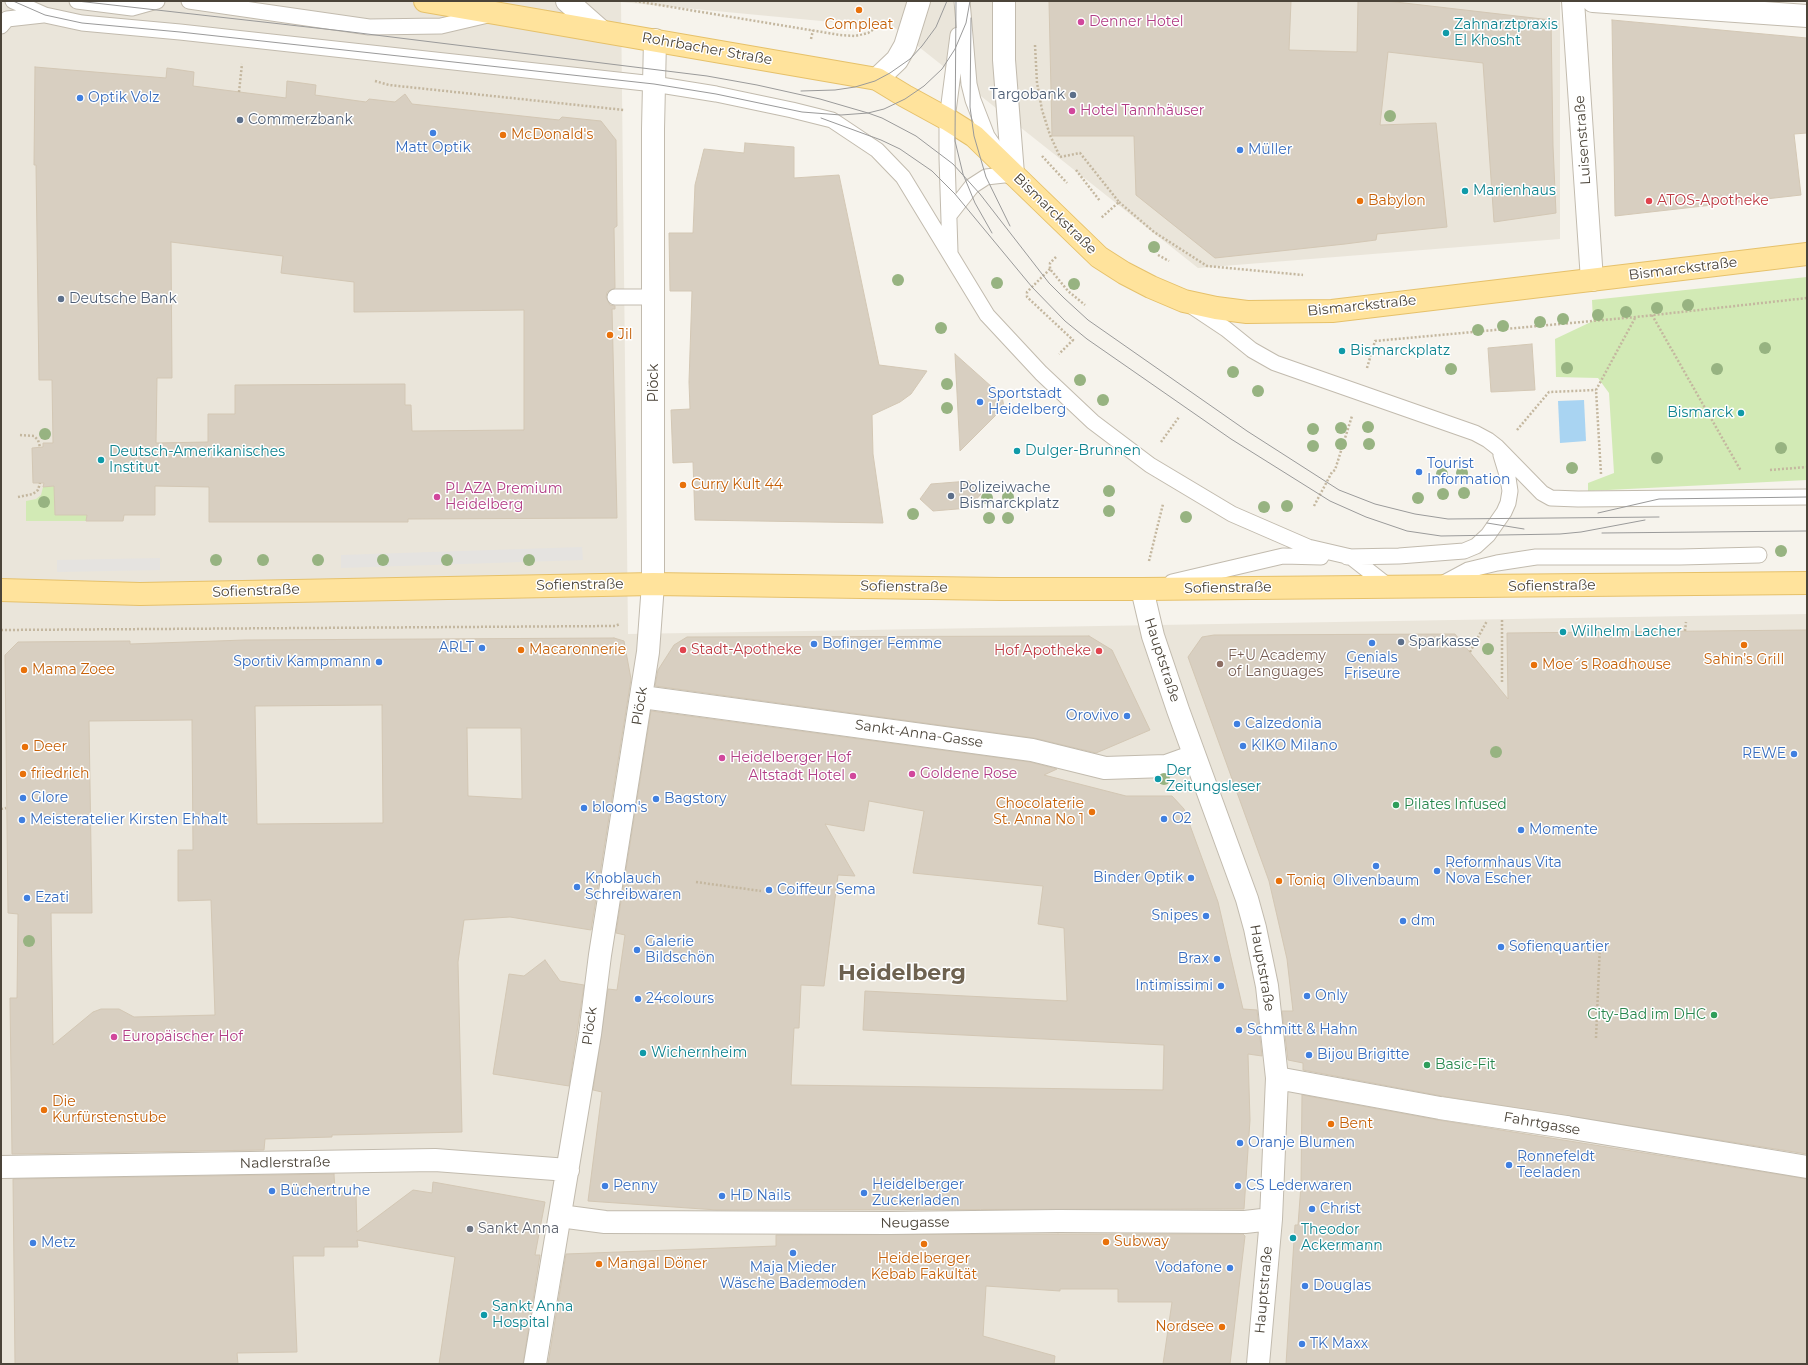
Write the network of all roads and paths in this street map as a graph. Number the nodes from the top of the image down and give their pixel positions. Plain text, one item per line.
1 (13, 1) edge
2 (77, 1) edge
3 (157, 1) edge
4 (189, 1) edge
5 (425, 1) edge
6 (567, 1) edge
7 (635, 1) edge
8 (919, 1) edge
9 (1004, 1) edge
10 (1573, 1) edge
11 (1593, 1) edge
12 (962, 4) edge
13 (472, 5) edge
14 (494, 13) junction
15 (45, 15) junction
16 (1807, 16) edge
17 (881, 19) dead end
18 (1, 26) edge
19 (602, 31) junction
20 (1035, 38) dead end
21 (655, 40) junction
22 (804, 40) dead end
23 (811, 42) dead end
24 (243, 59) dead end
25 (877, 79) junction
26 (654, 84) junction
27 (239, 92) dead end
28 (519, 99) dead end
29 (654, 111) junction
30 (947, 119) junction
31 (1008, 123) junction
32 (974, 136) joint
33 (1076, 170) dead end
34 (1013, 174) junction
35 (1070, 185) dead end
36 (1100, 202) dead end
37 (1119, 202) junction
38 (1095, 213) dead end
39 (950, 214) junction
40 (1100, 219) junction
41 (1106, 223) dead end
42 (950, 253) junction
43 (1155, 254) dead end
44 (1807, 254) edge
45 (1174, 263) dead end
46 (1050, 270) dead end
47 (1303, 275) dead end
48 (1592, 280) junction
49 (653, 291) junction
50 (615, 297) dead end
51 (1807, 298) edge
52 (1184, 301) junction
53 (1652, 315) junction
54 (1636, 317) junction
55 (1073, 340) dead end
56 (1596, 390) junction
57 (1359, 393) junction
58 (1517, 430) dead end
59 (20, 435) dead end
60 (40, 447) dead end
61 (1497, 447) junction
62 (1742, 473) dead end
63 (1601, 476) dead end
64 (40, 483) dead end
65 (18, 497) dead end
66 (1807, 497) edge
67 (1160, 500) dead end
68 (1314, 506) dead end
69 (1759, 555) dead end
70 (1351, 557) junction
71 (1807, 583) edge
72 (653, 584) junction
73 (1388, 586) junction
74 (1438, 586) junction
75 (1142, 589) junction
76 (1, 590) edge
77 (1502, 620) dead end
78 (1487, 621) dead end
79 (1686, 622) dead end
80 (615, 626) dead end
81 (1, 630) edge
82 (1685, 631) dead end
83 (1470, 652) dead end
84 (1502, 684) dead end
85 (642, 697) junction
86 (1194, 756) junction
87 (6, 808) dead end
88 (1, 809) edge
89 (696, 882) dead end
90 (761, 891) dead end
91 (1606, 945) dead end
92 (1596, 1038) dead end
93 (1278, 1078) junction
94 (1, 1167) edge
95 (1807, 1167) edge
96 (568, 1170) junction
97 (560, 1216) junction
98 (1271, 1220) junction
99 (535, 1364) edge
100 (1258, 1364) edge

1 - 15 lane
2 - 3 lane
4 - 14 lane
5 - 13 main road, Rohrbacher Straße
6 - 19 street
7 - 17 path
8 - 25 street
9 - 31 street
10 - 48 street, Luisenstraße
11 - 16 street
12 - 30 lane
12 - 34 lane
13 - 14 main road, Rohrbacher Straße
14 - 19 main road, Rohrbacher Straße
15 - 18 lane
15 - 26 lane
19 - 21 main road, Rohrbacher Straße
20 - 37 path
21 - 25 main road, Rohrbacher Straße
21 - 26 street, Plöck
22 - 23 path
24 - 27 path
25 - 30 main road, Rohrbacher Straße
26 - 29 street, Plöck
26 - 42 lane
28 - 29 path
29 - 49 street, Plöck
30 - 32 main road, Rohrbacher Straße
30 - 39 lane
31 - 34 street
31 - 35 path
32 - 34 main road, Bismarckstraße
33 - 36 path
34 - 39 lane
34 - 52 main road, Bismarckstraße
37 - 40 path
37 - 47 path
38 - 40 path
39 - 42 lane
40 - 41 path
42 - 70 lane
43 - 45 path
44 - 48 main road, Bismarckstraße
46 - 55 path
48 - 52 main road, Bismarckstraße
49 - 50 lane
49 - 72 street, Plöck
51 - 53 path
52 - 57 lane
53 - 54 path
53 - 62 path
54 - 56 path
54 - 57 path
56 - 58 path
56 - 63 path
57 - 61 lane
57 - 68 path
59 - 60 path
61 - 66 lane
61 - 70 lane
64 - 65 path
67 - 75 path
69 - 74 lane
70 - 73 lane
70 - 75 lane
71 - 74 main road, Sofienstraße
72 - 75 main road, Sofienstraße
72 - 76 main road, Sofienstraße
72 - 85 street, Plöck
73 - 74 main road, Sofienstraße
73 - 75 main road, Sofienstraße
75 - 86 street, Hauptstraße
77 - 84 path
78 - 83 path
79 - 82 path
80 - 81 path
85 - 86 street, Sankt-Anna-Gasse
85 - 96 street, Plöck
86 - 93 street, Hauptstraße
87 - 88 path
89 - 90 path
91 - 92 path
93 - 95 street, Fahrtgasse
93 - 98 street, Hauptstraße
94 - 96 street, Nadlerstraße
96 - 97 street, Plöck
97 - 98 street, Neugasse
97 - 99 street, Plöck
98 - 100 street, Hauptstraße

